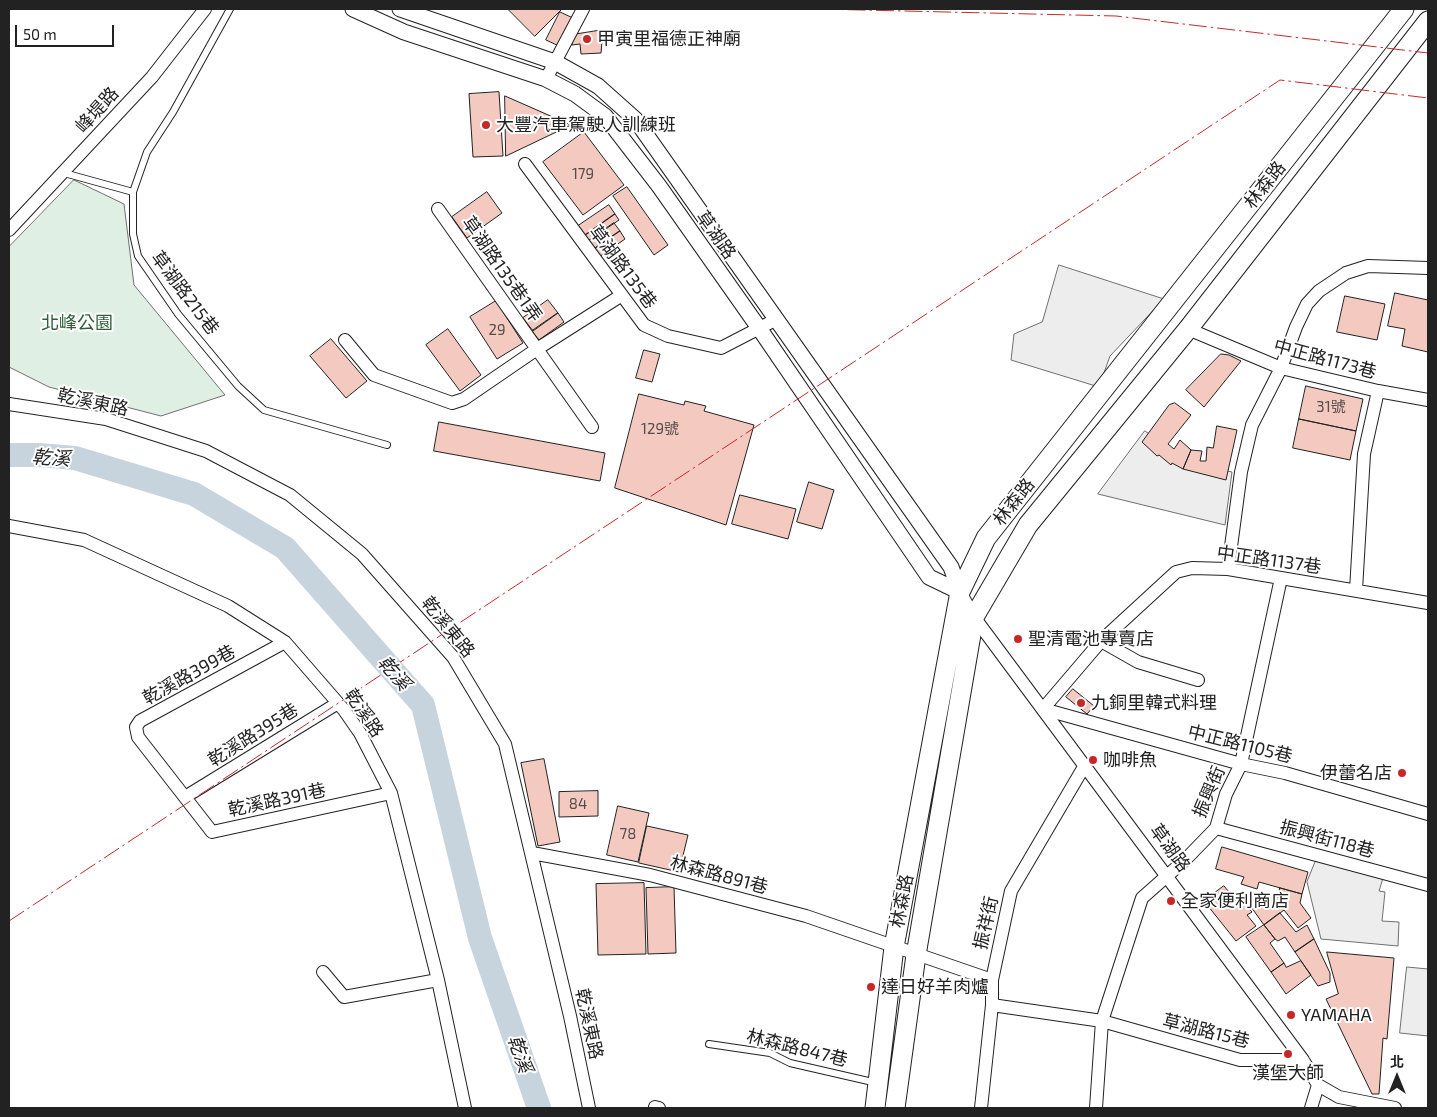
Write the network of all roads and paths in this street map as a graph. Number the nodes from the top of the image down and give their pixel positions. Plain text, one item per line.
1 (205, 9) edge
2 (230, 9) edge
3 (353, 9) edge
4 (400, 9) edge
5 (582, 9) edge
6 (1404, 9) edge
7 (1428, 21) edge
8 (554, 62) junction
9 (546, 79) junction
10 (525, 164) dead end
11 (64, 173) junction
12 (132, 192) junction
13 (438, 209) dead end
14 (9, 230) edge
15 (1428, 268) edge
16 (622, 295) junction
17 (775, 320) junction
18 (759, 328) junction
19 (1188, 329) junction
20 (345, 340) dead end
21 (537, 349) junction
22 (1281, 368) junction
23 (1378, 391) junction
24 (1428, 400) edge
25 (9, 404) edge
26 (592, 427) dead end
27 (387, 445) dead end
28 (9, 526) edge
29 (1228, 568) junction
30 (1281, 578) junction
31 (1356, 590) junction
32 (960, 592) junction
33 (1428, 603) edge
34 (974, 617) junction
35 (1101, 641) junction
36 (285, 642) junction
37 (1198, 680) dead end
38 (338, 703) junction
39 (1043, 709) junction
40 (1085, 764) junction
41 (1241, 764) junction
42 (391, 793) junction
43 (185, 798) junction
44 (1428, 814) edge
45 (1216, 828) junction
46 (532, 852) junction
47 (1166, 874) junction
48 (1428, 884) edge
49 (894, 947) junction
50 (916, 956) junction
51 (323, 972) dead end
52 (438, 980) junction
53 (992, 980) junction
54 (992, 1005) junction
55 (1102, 1021) junction
56 (709, 1044) dead end
57 (1303, 1060) junction
58 (878, 1084) junction
59 (1318, 1085) junction
60 (465, 1108) edge
61 (589, 1108) edge
62 (875, 1108) edge
63 (895, 1108) edge
64 (981, 1108) edge
65 (1096, 1108) edge
66 (1311, 1108) edge
67 (1396, 1108) edge

1 - 11 street, 峰堤路
2 - 12 lane, 草湖路215巷
3 - 9 street, 草湖路
4 - 8 street, 草湖路
5 - 8 street
6 - 32 main road, 林森路
7 - 19 main road, 林森路
8 - 9 street
8 - 17 street, 草湖路
9 - 18 street, 草湖路
10 - 16 street, 草湖路135巷
11 - 12 lane
11 - 14 street, 峰堤路
12 - 27 lane, 草湖路215巷
13 - 21 street, 草湖路135巷1弄
15 - 22 street
16 - 18 street, 草湖路135巷
16 - 21 street, 草湖路135巷1弄
17 - 18 street, 草湖路135巷
17 - 32 street, 草湖路
18 - 32 street, 草湖路
19 - 22 street, 中正路1173巷
19 - 34 main road, 林森路
20 - 21 street, 草湖路135巷1弄
21 - 26 street, 草湖路135巷1弄
22 - 23 street, 中正路1173巷
22 - 29 street
23 - 24 street, 中正路1173巷
23 - 31 street
25 - 46 street, 乾溪東路
28 - 36 street, 乾溪路
29 - 30 street, 中正路1137巷
29 - 35 street, 中正路1137巷
30 - 31 street, 中正路1137巷
30 - 41 street, 振興街
31 - 33 street, 中正路1137巷
32 - 34 street, 草湖路
32 - 49 main road, 林森路
34 - 39 street, 草湖路
34 - 50 main road, 林森路
35 - 37 street
35 - 39 street, 中正路1137巷
36 - 38 street, 乾溪路
36 - 43 street, 乾溪路399巷
38 - 42 street, 乾溪路
38 - 43 street, 乾溪路395巷
39 - 40 street, 草湖路
39 - 41 street, 中正路1105巷
40 - 47 street, 草湖路
40 - 53 street, 振祥街
41 - 44 street, 中正路1105巷
41 - 45 street, 振興街
42 - 43 street, 乾溪路391巷
42 - 52 street, 乾溪路
45 - 47 street, 振興街
45 - 48 street, 振興街118巷
46 - 49 street, 林森路891巷
46 - 61 street, 乾溪東路
47 - 55 street, 振興街
47 - 57 street, 草湖路
49 - 50 street, 林森路891巷
49 - 58 main road, 林森路
50 - 53 street, 林森路891巷
50 - 63 main road, 林森路
51 - 52 street
52 - 60 street, 乾溪路
53 - 54 street, 振祥街
54 - 55 street, 草湖路15巷
54 - 64 street, 振祥街
55 - 57 street, 草湖路15巷
55 - 65 street, 振興街
56 - 58 lane, 林森路847巷
57 - 59 street, 草湖路
58 - 62 main road, 林森路
59 - 66 street
59 - 67 street, 草湖路

